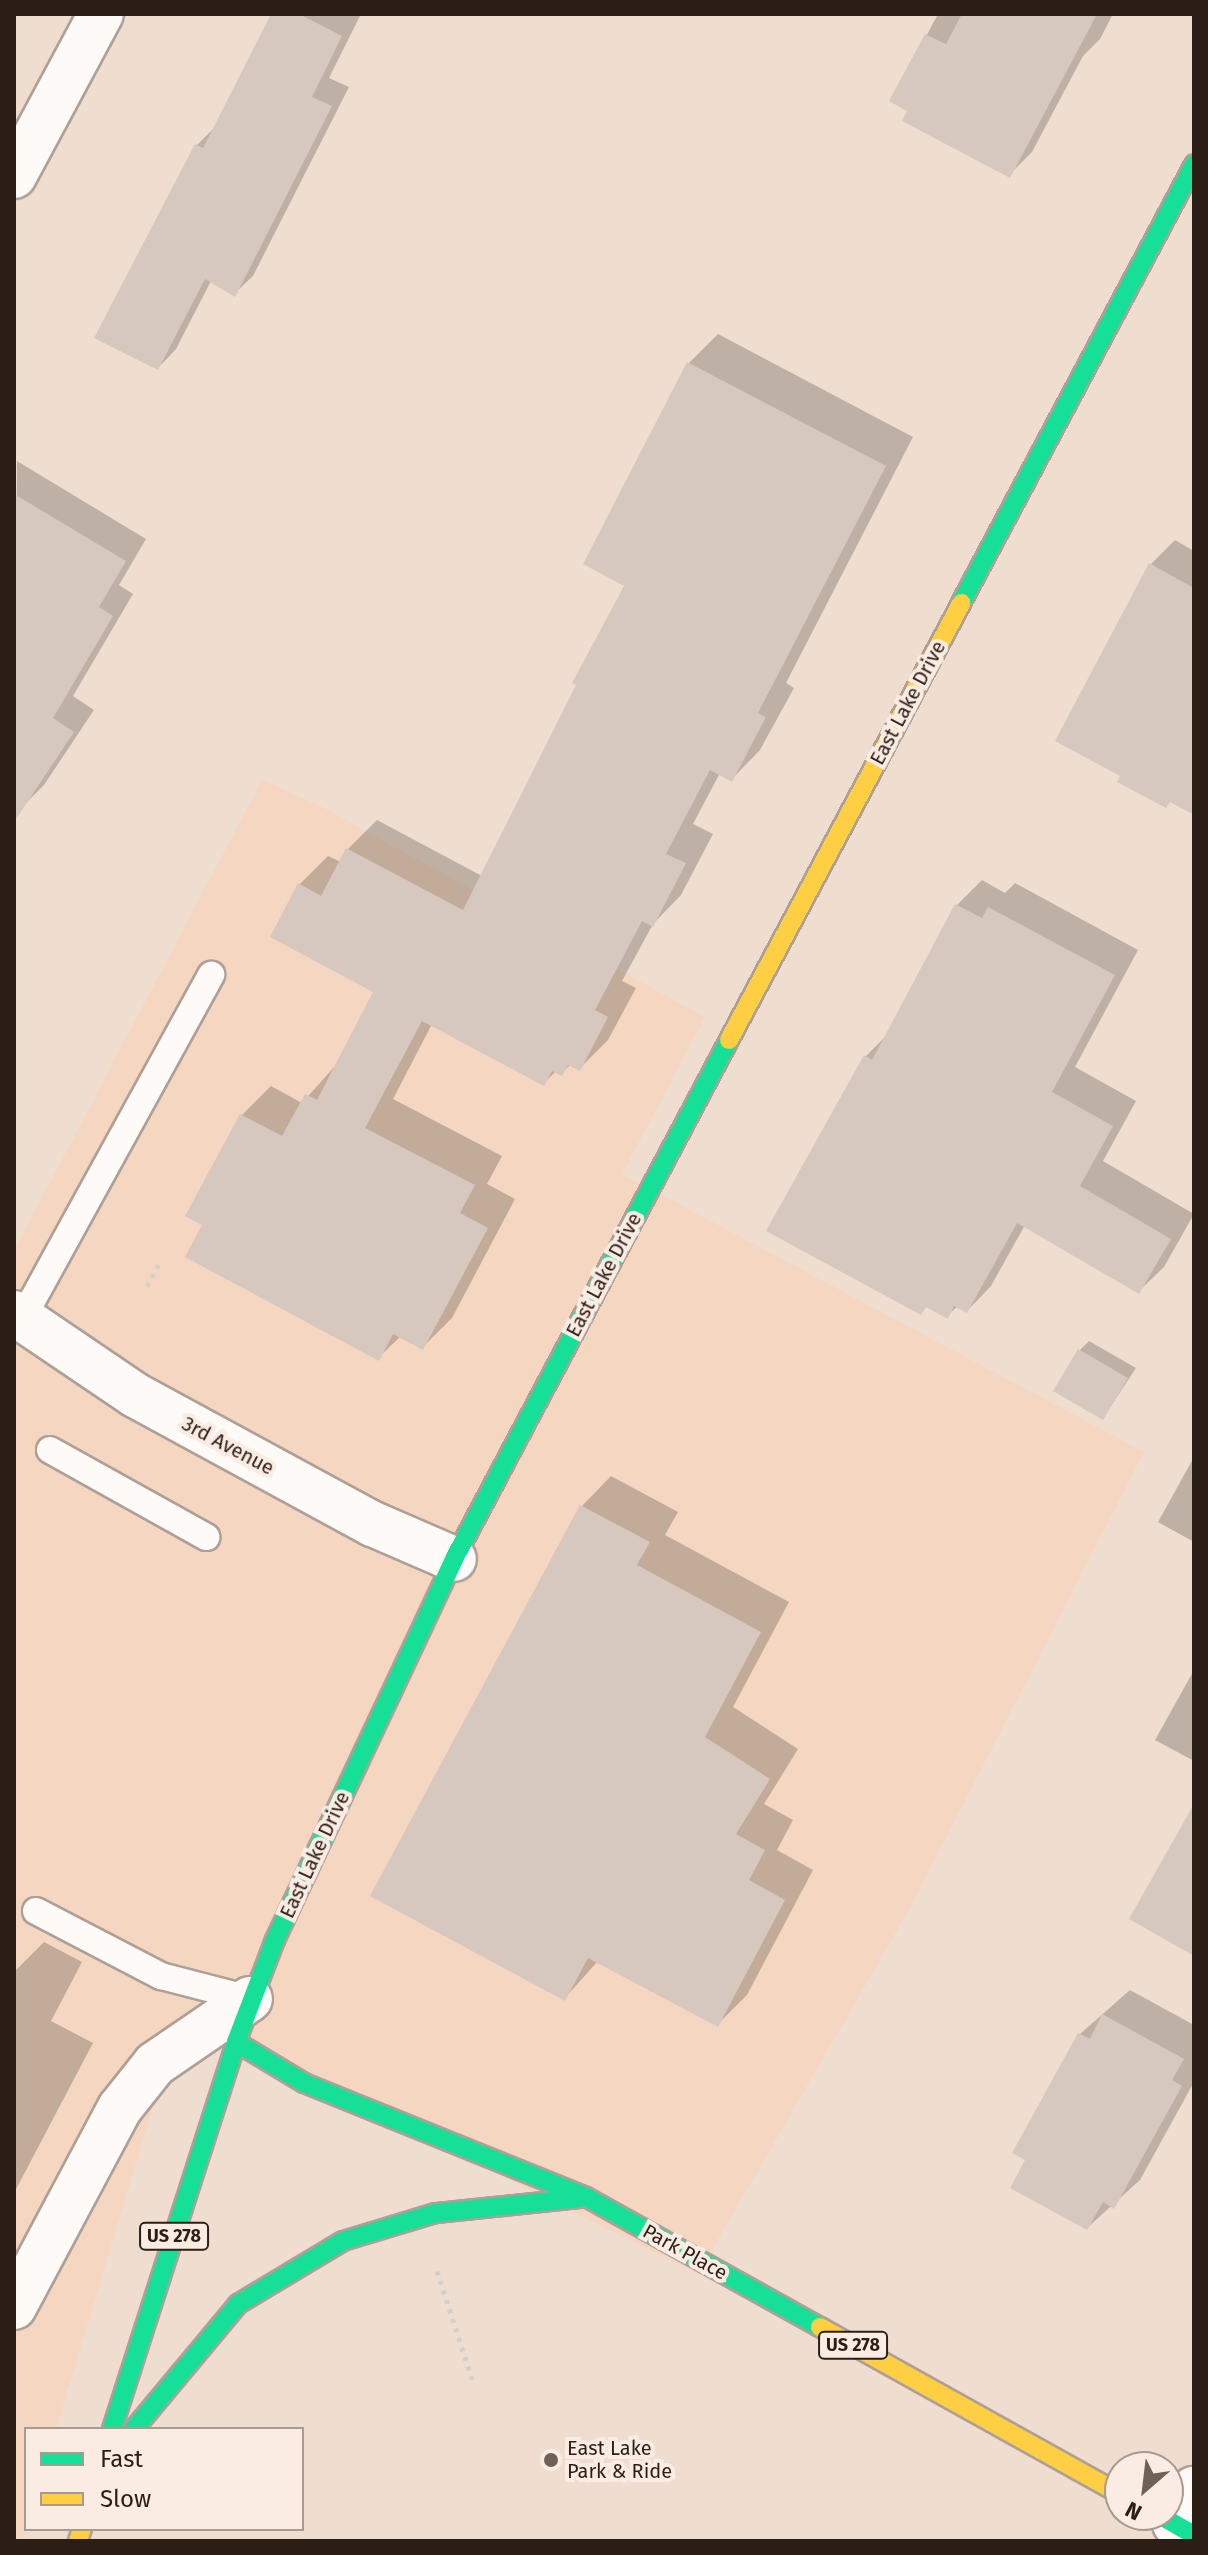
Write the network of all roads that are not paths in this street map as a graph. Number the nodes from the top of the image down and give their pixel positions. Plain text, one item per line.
1 (101, 14) edge
2 (1194, 164) edge
3 (14, 176) edge
4 (211, 975) dead end
5 (18, 1316) edge
6 (50, 1450) dead end
7 (206, 1537) dead end
8 (454, 1559) junction
9 (36, 1911) dead end
10 (250, 1999) junction
11 (236, 2042) junction
12 (586, 2197) junction
13 (14, 2307) edge
14 (113, 2427) edge
15 (136, 2427) edge
16 (1104, 2485) edge

1 - 3 street
2 - 8 street, East Lake Drive
4 - 5 lane
5 - 8 street, 3rd Avenue
6 - 7 lane
8 - 10 street, East Lake Drive
9 - 10 lane
10 - 11 street, East Lake Drive
10 - 13 street
11 - 12 street, Park Place / US 278
11 - 14 street, East Lake Drive / US 278
12 - 15 street
12 - 16 street, Park Place / US 278

